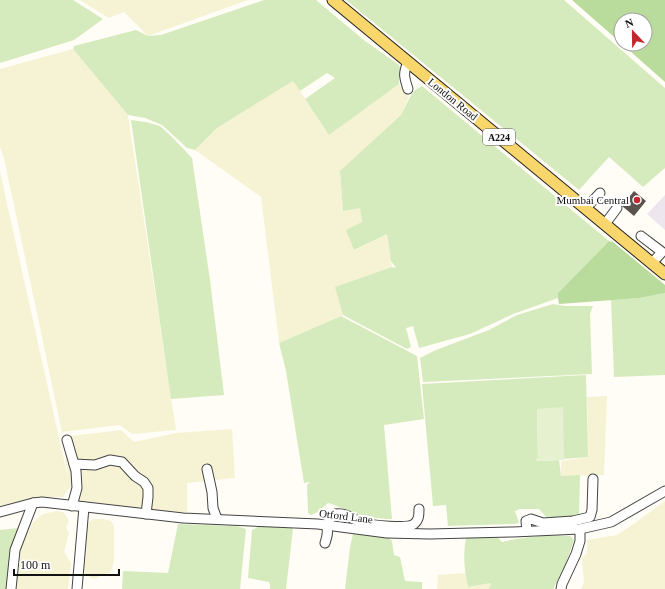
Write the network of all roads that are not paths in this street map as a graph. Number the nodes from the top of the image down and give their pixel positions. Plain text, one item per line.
1 (333, 0) edge
2 (408, 62) junction
3 (408, 89) dead end
4 (600, 194) dead end
5 (586, 208) junction
6 (617, 208) dead end
7 (605, 224) junction
8 (641, 236) dead end
9 (652, 263) junction
10 (665, 274) edge
11 (67, 440) dead end
12 (74, 464) junction
13 (207, 469) dead end
14 (593, 479) dead end
15 (665, 491) edge
16 (33, 503) junction
17 (72, 506) junction
18 (84, 507) junction
19 (419, 509) dead end
20 (0, 512) edge
21 (146, 514) junction
22 (217, 519) junction
23 (326, 525) junction
24 (580, 529) junction
25 (527, 531) junction
26 (325, 544) dead end
27 (11, 589) edge
28 (77, 589) edge
29 (561, 589) edge

1 - 2 main road, London Road / A224
2 - 3 street
2 - 5 main road, London Road / A224
4 - 5 street
5 - 7 main road, London Road / A224
6 - 7 street
7 - 9 main road, London Road / A224
8 - 9 street
9 - 10 main road, London Road / A224
11 - 12 street
12 - 17 street
12 - 21 street
13 - 22 street
14 - 25 street
15 - 24 street, Otford Lane
16 - 17 street, Otford Lane
16 - 20 street, Otford Lane
16 - 27 street
17 - 18 street, Otford Lane
18 - 21 street, Otford Lane
18 - 28 street
19 - 23 street
21 - 22 street, Otford Lane
22 - 23 street, Otford Lane
23 - 25 street, Otford Lane
23 - 26 street
24 - 25 street, Otford Lane
24 - 29 street

